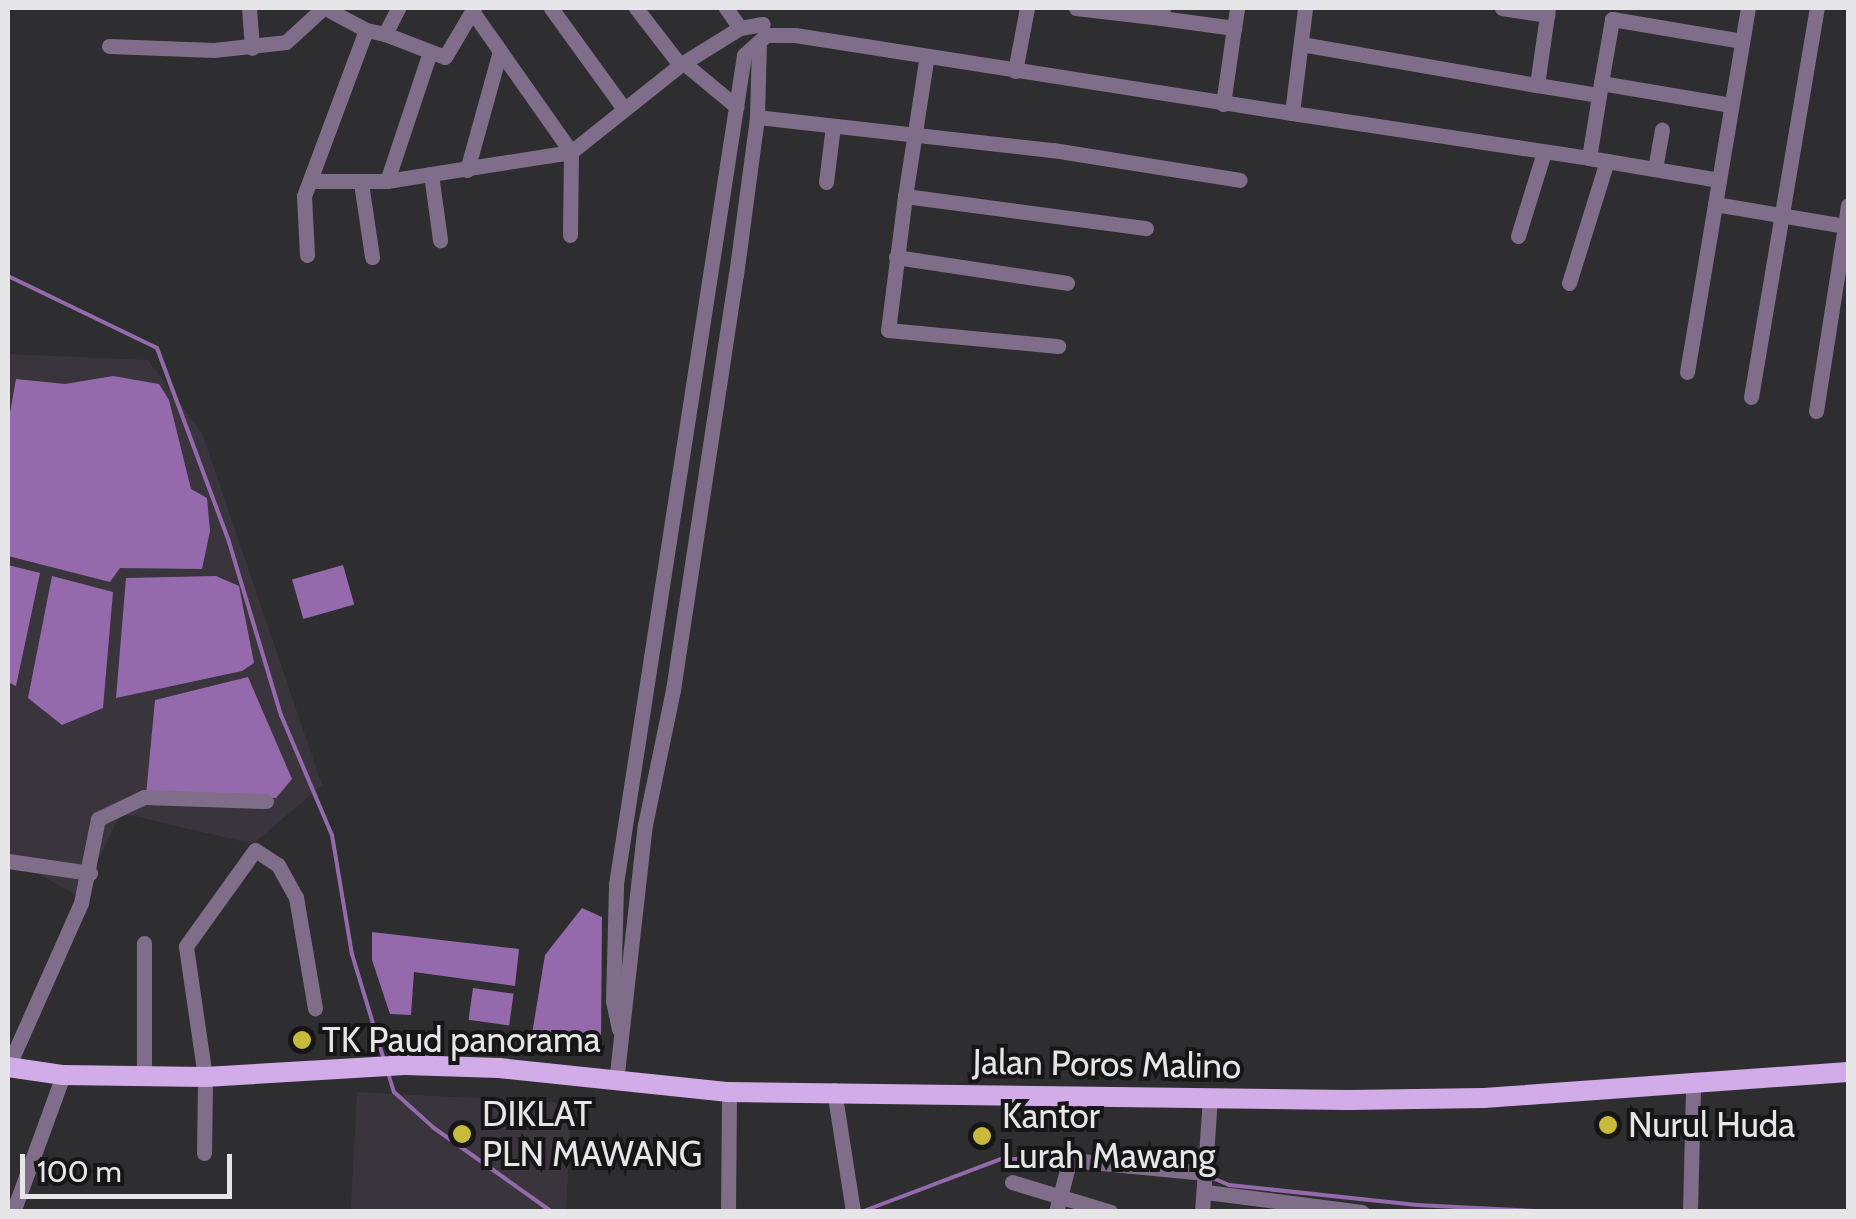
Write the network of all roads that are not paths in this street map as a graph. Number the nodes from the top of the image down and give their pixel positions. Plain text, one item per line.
1 (249, 8) edge
2 (324, 8) edge
3 (398, 8) edge
4 (551, 8) edge
5 (636, 8) edge
6 (726, 8) edge
7 (1027, 8) edge
8 (1076, 8) edge
9 (1238, 8) edge
10 (1305, 8) edge
11 (1502, 8) edge
12 (1748, 8) edge
13 (1817, 8) edge
14 (473, 9) edge
15 (1098, 9) edge
16 (1548, 11) edge
17 (1162, 12) edge
18 (763, 27) edge
19 (740, 28) junction
20 (1234, 28) junction
21 (366, 30) junction
22 (384, 34) junction
23 (1742, 41) junction
24 (1301, 44) junction
25 (109, 46) dead end
26 (252, 48) junction
27 (429, 55) junction
28 (499, 56) junction
29 (926, 61) junction
30 (682, 64) junction
31 (1015, 71) junction
32 (1537, 85) junction
33 (1600, 89) junction
34 (1223, 104) junction
35 (1731, 105) junction
36 (737, 107) junction
37 (624, 109) junction
38 (1292, 113) junction
39 (757, 117) junction
40 (833, 126) junction
41 (1662, 130) dead end
42 (914, 134) junction
43 (571, 152) junction
44 (1544, 152) junction
45 (1589, 158) junction
46 (1607, 161) junction
47 (1656, 169) junction
48 (467, 170) junction
49 (431, 174) junction
50 (1240, 180) dead end
51 (1720, 180) junction
52 (314, 181) junction
53 (387, 181) junction
54 (826, 182) dead end
55 (361, 183) junction
56 (904, 196) junction
57 (1715, 204) junction
58 (1848, 206) edge
59 (1780, 215) junction
60 (1845, 226) junction
61 (1146, 228) dead end
62 (570, 234) dead end
63 (1518, 236) dead end
64 (440, 240) dead end
65 (307, 255) dead end
66 (372, 257) dead end
67 (896, 257) junction
68 (1844, 265) edge
69 (1068, 282) dead end
70 (1569, 283) dead end
71 (1058, 346) dead end
72 (1687, 372) dead end
73 (1751, 396) dead end
74 (1816, 412) dead end
75 (266, 801) dead end
76 (8, 860) edge
77 (90, 873) junction
78 (144, 943) dead end
79 (314, 1008) dead end
80 (620, 1029) junction
81 (8, 1067) edge
82 (1848, 1072) edge
83 (63, 1075) junction
84 (144, 1077) junction
85 (206, 1077) junction
86 (616, 1082) junction
87 (1693, 1086) junction
88 (834, 1090) junction
89 (730, 1092) junction
90 (1210, 1099) junction
91 (204, 1153) dead end
92 (1206, 1181) junction
93 (1012, 1182) dead end
94 (1059, 1204) edge
95 (13, 1212) edge
96 (728, 1212) edge
97 (853, 1212) edge
98 (1110, 1212) edge
99 (1202, 1212) edge
100 (1362, 1212) edge
101 (1690, 1212) edge

1 - 26 street
2 - 21 street
2 - 26 street
3 - 22 street
4 - 37 street
5 - 30 street
6 - 19 street
7 - 31 street
8 - 15 street
9 - 20 street
10 - 24 street
11 - 16 street
12 - 23 street
13 - 59 street
14 - 27 street
14 - 28 street
15 - 17 street
16 - 32 street
17 - 20 street
18 - 19 street
18 - 29 street
18 - 36 street
18 - 39 street
19 - 30 street
20 - 34 street
21 - 22 street
21 - 52 street
22 - 27 street
23 - 33 street
23 - 35 street
24 - 32 street
24 - 38 street
25 - 26 street
27 - 53 street
28 - 43 street
28 - 48 street
29 - 31 street
29 - 42 street
30 - 36 street
30 - 37 street
31 - 34 street
32 - 33 street
33 - 35 street
33 - 45 street
34 - 38 street
35 - 51 street
36 - 80 street
37 - 43 street
38 - 44 street
39 - 40 street
39 - 80 street
40 - 42 street
40 - 54 street
41 - 47 street
42 - 50 street
42 - 56 street
43 - 48 street
43 - 62 street
44 - 45 street
44 - 63 street
45 - 46 street
46 - 47 street
46 - 70 street
47 - 51 street
48 - 49 street
49 - 53 street
49 - 64 street
51 - 57 street
52 - 55 street
52 - 65 street
53 - 55 street
55 - 66 street
56 - 61 street
56 - 67 street
57 - 59 street
57 - 72 street
58 - 60 street
59 - 60 street
59 - 73 street
60 - 68 street
67 - 69 street
67 - 71 street
68 - 74 street
75 - 77 street
76 - 77 street
77 - 81 street
78 - 84 street
79 - 85 street
80 - 86 street
81 - 83 main road, Jalan Poros Malino
82 - 87 main road, Jalan Poros Malino
83 - 84 main road, Jalan Poros Malino
83 - 95 street
84 - 85 main road, Jalan Poros Malino
85 - 86 main road, Jalan Poros Malino
85 - 91 street
86 - 89 main road, Jalan Poros Malino
87 - 90 main road, Jalan Poros Malino
87 - 101 street
88 - 89 main road, Jalan Poros Malino
88 - 90 main road, Jalan Poros Malino
88 - 97 street
89 - 96 street
90 - 92 street
92 - 94 street
92 - 99 street
92 - 100 street
93 - 94 street
94 - 98 street

